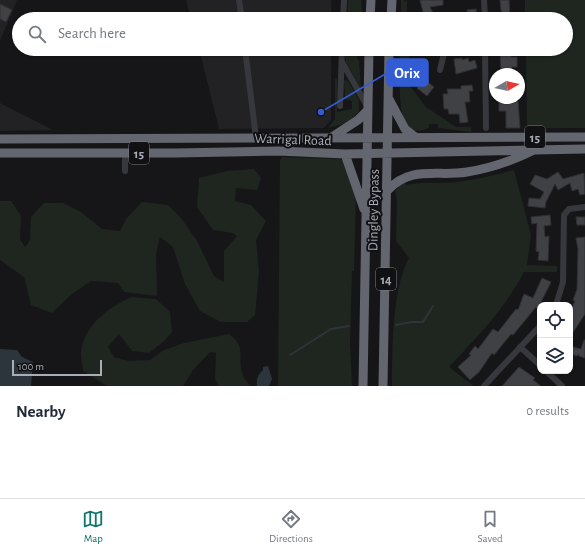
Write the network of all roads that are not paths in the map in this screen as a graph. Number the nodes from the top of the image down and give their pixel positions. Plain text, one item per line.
1 (240, 0) edge
2 (344, 0) edge
3 (371, 0) edge
4 (392, 0) edge
5 (484, 0) edge
6 (241, 12) edge
7 (343, 12) edge
8 (370, 12) edge
9 (391, 12) edge
10 (484, 12) edge
11 (247, 56) edge
12 (342, 56) edge
13 (369, 56) edge
14 (389, 56) edge
15 (443, 56) edge
16 (485, 56) edge
17 (342, 61) junction
18 (440, 70) dead end
19 (388, 98) junction
20 (340, 106) dead end
21 (368, 109) junction
22 (486, 128) dead end
23 (367, 136) junction
24 (388, 136) junction
25 (414, 136) junction
26 (332, 137) junction
27 (585, 137) edge
28 (0, 138) edge
29 (256, 138) junction
30 (537, 149) junction
31 (585, 149) edge
32 (0, 153) edge
33 (125, 153) junction
34 (345, 154) junction
35 (367, 154) junction
36 (388, 154) junction
37 (125, 171) dead end
38 (388, 190) junction
39 (585, 207) edge
40 (366, 214) junction
41 (557, 302) edge
42 (537, 329) edge
43 (520, 347) junction
44 (537, 362) edge
45 (549, 374) edge
46 (363, 386) edge
47 (383, 386) edge
48 (484, 386) edge
49 (562, 386) edge

1 - 6 street
2 - 7 street
3 - 8 highway
4 - 9 highway
5 - 10 street
11 - 29 street
12 - 17 street
13 - 21 highway, 14
14 - 19 highway, 14
15 - 18 street
16 - 22 street
17 - 20 street
17 - 21 street
19 - 24 highway, 14
19 - 25 highway
21 - 23 highway, 14
21 - 26 highway
23 - 24 highway, Warrigal Road / 15
23 - 26 highway, Warrigal Road / 15
23 - 35 highway, 14
24 - 25 highway, Warrigal Road / 15
24 - 36 highway, 14
25 - 27 highway, Warrigal Road / 15
26 - 29 highway, Warrigal Road / 15
28 - 29 highway, Warrigal Road / 15
30 - 31 highway, Warrigal Road / 15
30 - 36 highway, Warrigal Road / 15
30 - 38 highway
32 - 33 highway, Warrigal Road / 15
33 - 34 highway, Warrigal Road / 15
33 - 37 street
34 - 35 highway, Warrigal Road / 15
34 - 40 highway
35 - 36 highway, Warrigal Road / 15
35 - 40 highway, Dingley Bypass / 14
36 - 38 highway, Dingley Bypass / 14
38 - 47 highway, Dingley Bypass / 14
39 - 41 street
40 - 46 highway, Dingley Bypass / 14
42 - 43 street
43 - 44 street
43 - 48 street
45 - 49 street

